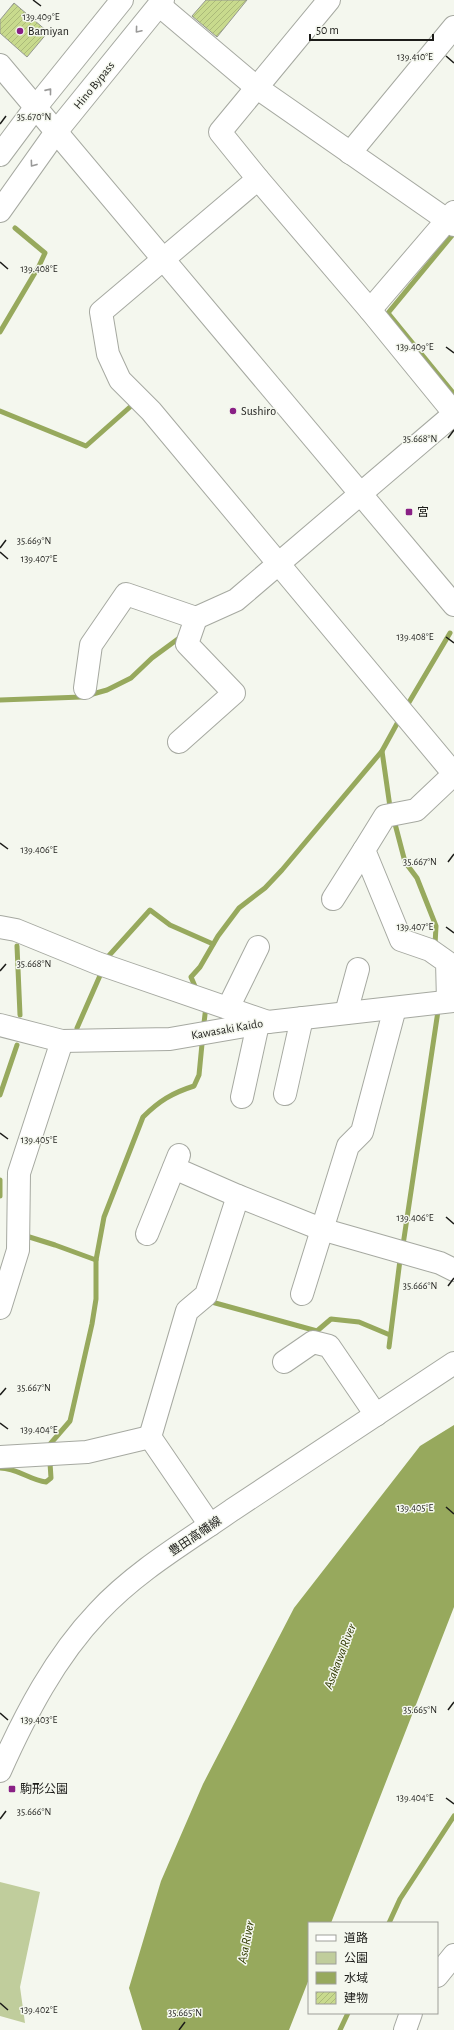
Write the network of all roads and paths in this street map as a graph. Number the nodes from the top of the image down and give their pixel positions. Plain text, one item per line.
1 (122, 0) edge
2 (329, 0) edge
3 (161, 3) edge
4 (454, 27) edge
5 (0, 65) edge
6 (256, 87) junction
7 (35, 108) junction
8 (56, 132) junction
9 (350, 153) junction
10 (0, 155) edge
11 (258, 179) junction
12 (0, 211) edge
13 (452, 220) edge
14 (163, 259) junction
15 (370, 310) junction
16 (454, 414) edge
17 (362, 493) junction
18 (278, 563) junction
19 (454, 605) edge
20 (196, 618) junction
21 (85, 688) dead end
22 (179, 742) dead end
23 (452, 769) edge
24 (364, 850) junction
25 (333, 899) dead end
26 (0, 927) edge
27 (258, 947) dead end
28 (358, 969) dead end
29 (451, 1001) edge
30 (228, 1008) junction
31 (395, 1008) junction
32 (346, 1013) junction
33 (302, 1018) junction
34 (263, 1023) junction
35 (0, 1025) edge
36 (62, 1041) junction
37 (285, 1094) dead end
38 (242, 1097) dead end
39 (238, 1196) junction
40 (321, 1229) junction
41 (147, 1234) dead end
42 (454, 1270) edge
43 (302, 1294) dead end
44 (0, 1308) edge
45 (284, 1362) dead end
46 (454, 1363) edge
47 (376, 1415) junction
48 (150, 1437) junction
49 (0, 1457) edge
50 (210, 1525) junction
51 (0, 1771) edge
52 (454, 1954) edge
53 (438, 1975) edge
54 (411, 2014) edge
55 (405, 2030) edge

7 -> 1 main road
2 - 6 main road
3 - 6 main road
3 -> 8 main road, Hino Bypass
4 - 9 main road
5 - 7 main road
6 - 9 main road
6 - 11 main road
7 - 8 main road
7 - 10 main road
8 -> 12 main road, Hino Bypass
8 - 14 main road
9 - 13 main road
11 - 14 main road
11 - 15 main road
13 - 15 main road
14 - 17 main road
14 - 18 main road
15 - 16 main road
16 - 17 main road
17 - 18 main road
17 - 19 main road
18 - 20 main road
18 - 23 main road
20 - 21 main road
20 - 22 main road
23 - 24 main road
24 - 25 main road
24 - 29 main road
26 - 30 main road
27 - 30 main road
28 - 32 main road
29 - 31 main road, Kawasaki Kaido
30 - 34 main road
31 - 32 main road, Kawasaki Kaido
31 - 40 main road
32 - 33 main road, Kawasaki Kaido
33 - 34 main road, Kawasaki Kaido
33 - 37 main road
34 - 36 main road, Kawasaki Kaido
34 - 38 main road
35 - 36 main road, Kawasaki Kaido
36 - 44 main road
39 - 40 main road
39 - 41 main road
39 - 48 main road
40 - 42 main road
40 - 43 main road
45 - 47 main road
46 - 47 main road, 豊田高幡線
47 - 50 main road, 豊田高幡線
48 - 49 main road
48 - 50 main road
50 - 51 main road, 豊田高幡線
52 - 53 main road
54 - 55 main road

